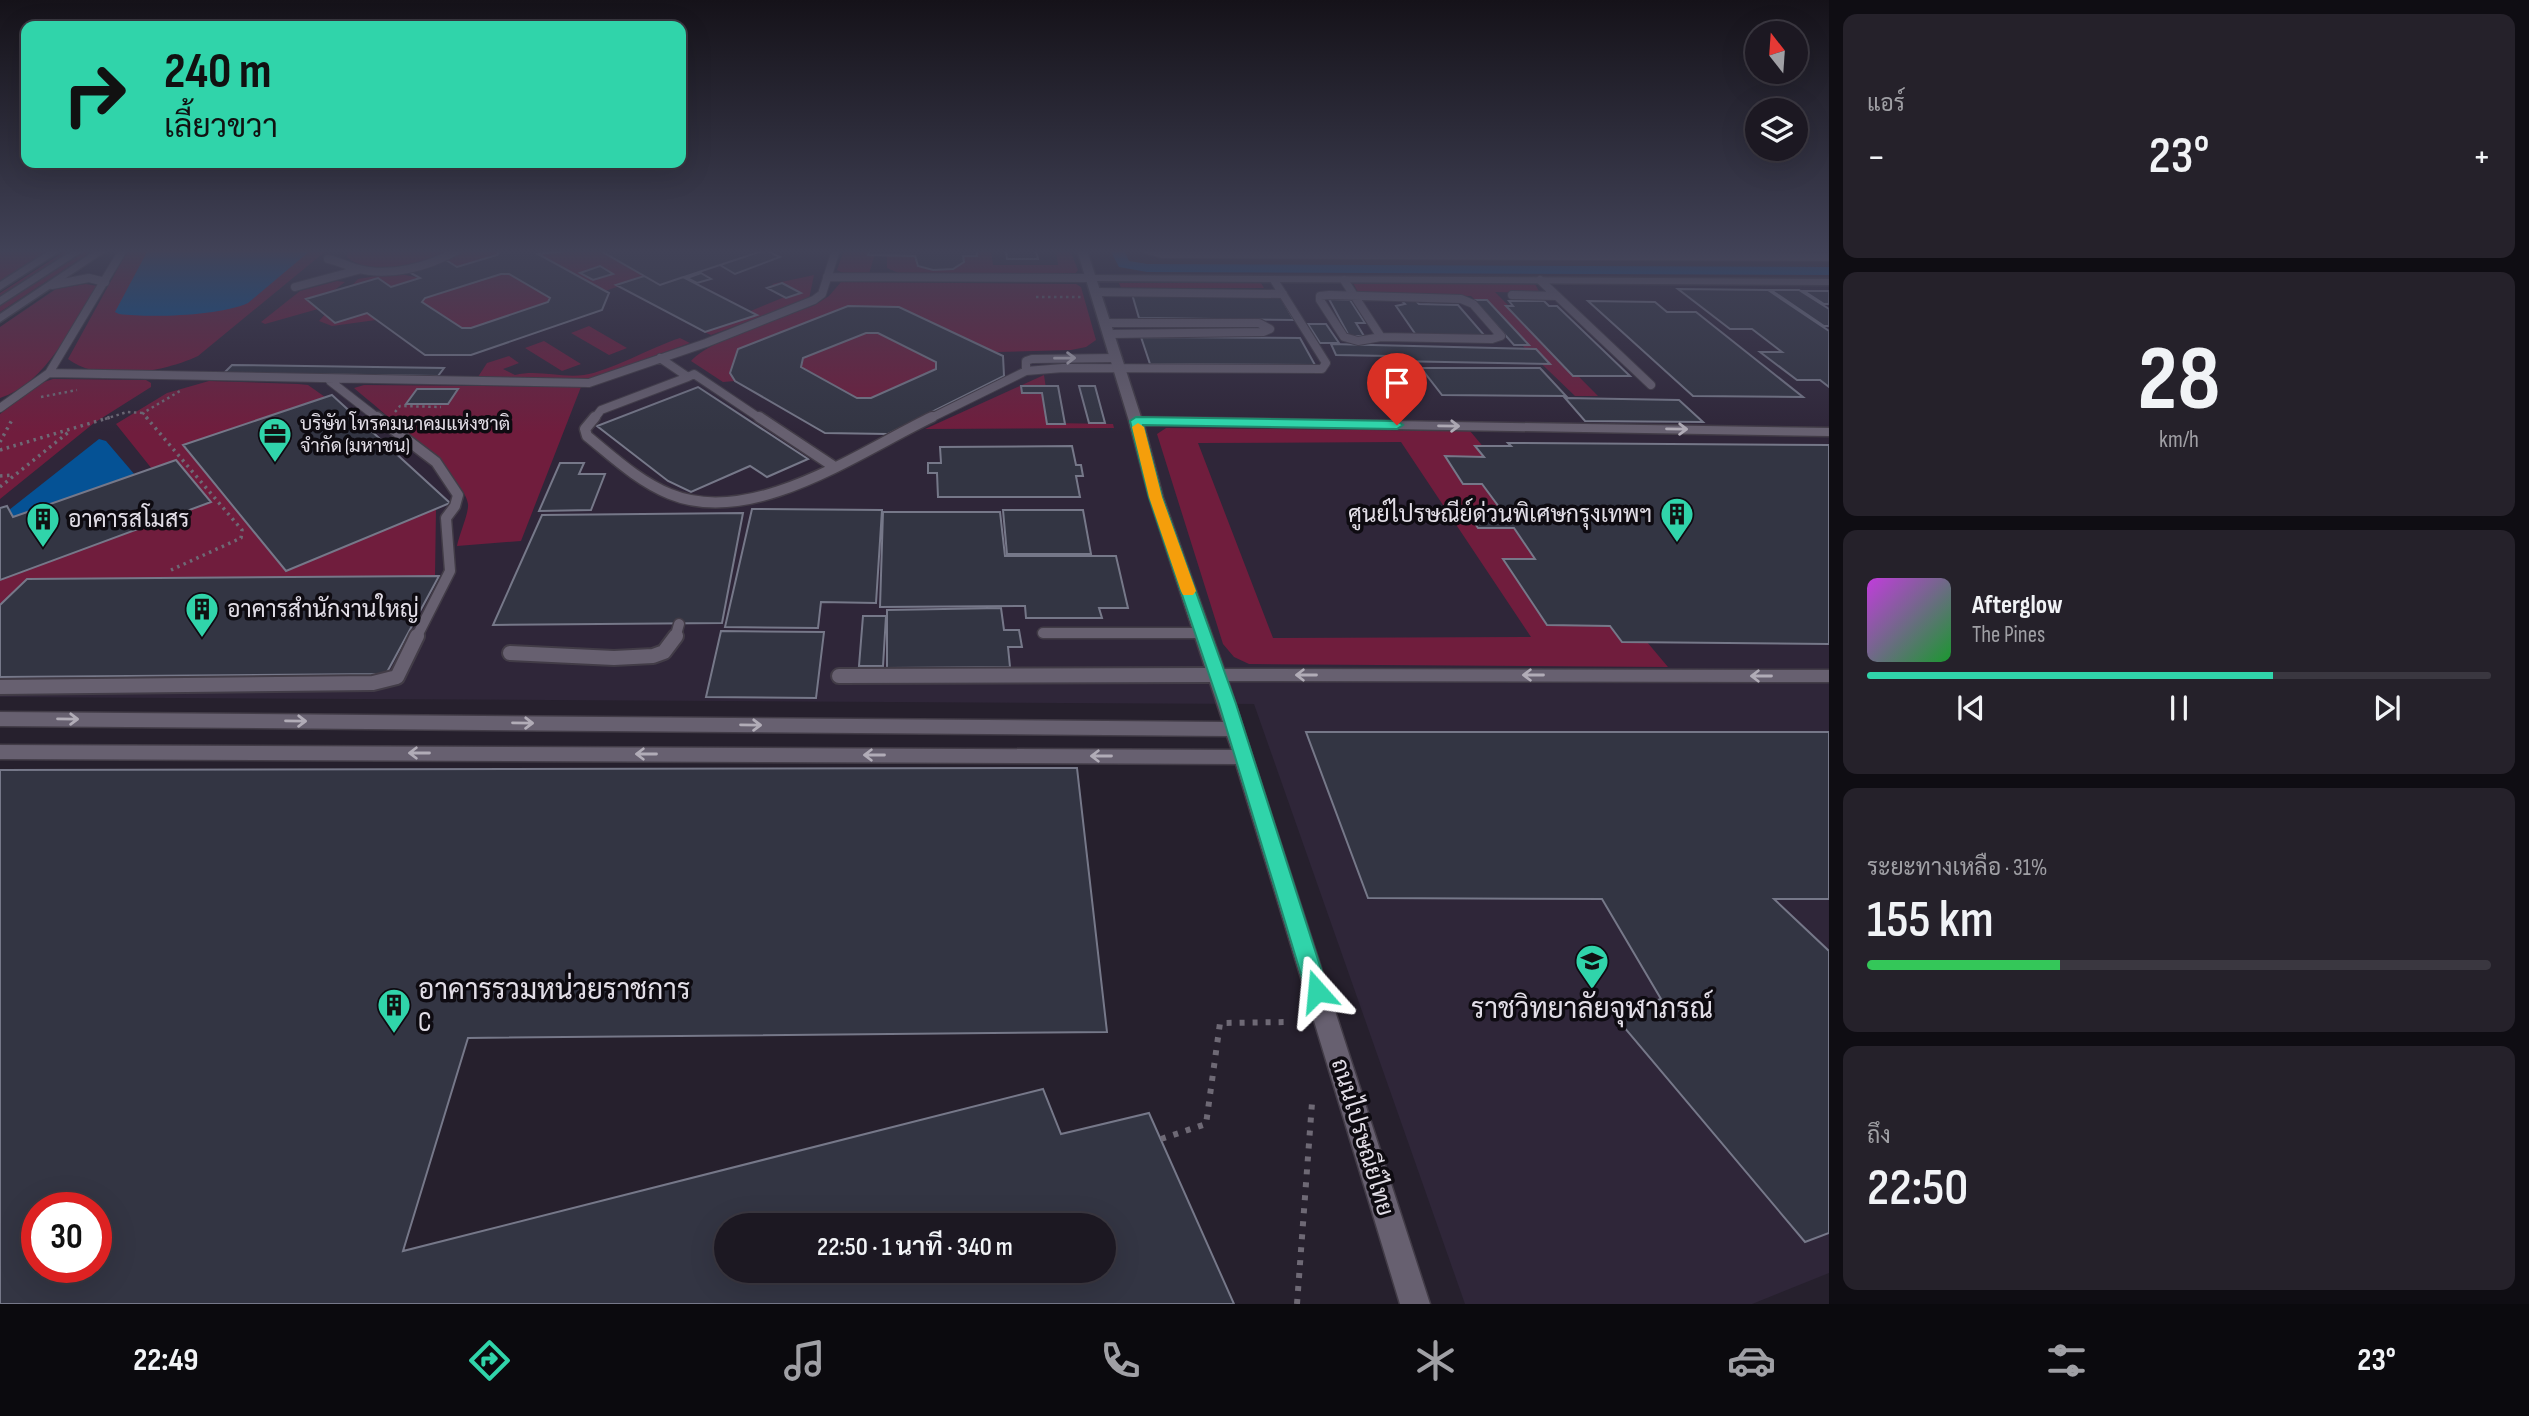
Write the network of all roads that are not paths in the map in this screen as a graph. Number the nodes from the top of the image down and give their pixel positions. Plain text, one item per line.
1 (87, 311) edge
2 (787, 311) edge
3 (1101, 311) edge
4 (1294, 311) edge
5 (1327, 311) edge
6 (1365, 311) edge
7 (1477, 311) edge
8 (1573, 311) edge
9 (1107, 328) junction
10 (1381, 337) junction
11 (660, 358) junction
12 (1118, 363) junction
13 (49, 373) junction
14 (688, 377) junction
15 (329, 380) junction
16 (1651, 385) dead end
17 (0, 408) edge
18 (1136, 421) junction
19 (1829, 432) edge
20 (832, 466) junction
21 (679, 624) dead end
22 (1043, 633) dead end
23 (1202, 633) junction
24 (510, 653) dead end
25 (1217, 675) junction
26 (839, 676) dead end
27 (1829, 676) edge
28 (0, 687) edge
29 (0, 719) edge
30 (1144, 729) junction
31 (1234, 729) junction
32 (0, 752) edge
33 (1153, 757) junction
34 (1243, 757) junction
35 (1415, 1304) edge

1 - 13 lane
2 - 11 lane
3 - 9 street, ถนนไปรษณีย์ไทย
4 - 12 lane
5 - 10 lane
6 - 10 lane
7 - 10 lane
8 - 16 lane
9 - 9 lane
9 - 12 street, ถนนไปรษณีย์ไทย
11 - 14 lane
11 - 15 lane
12 - 18 street, ถนนไปรษณีย์ไทย
12 - 20 lane
13 - 15 lane
13 - 17 lane
14 - 20 lane
14 - 20 lane
15 - 28 lane
18 -> 19 street
18 - 23 street, ถนนไปรษณีย์ไทย
21 - 24 lane
22 - 23 lane
23 - 25 street, ถนนไปรษณีย์ไทย
25 - 26 lane
27 -> 25 street
25 - 31 street, ถนนไปรษณีย์ไทย
29 -> 30 street
30 - 31 street
30 - 33 street
31 - 34 street, ถนนไปรษณีย์ไทย
33 -> 32 street
33 - 34 street
34 - 35 street, ถนนไปรษณีย์ไทย

